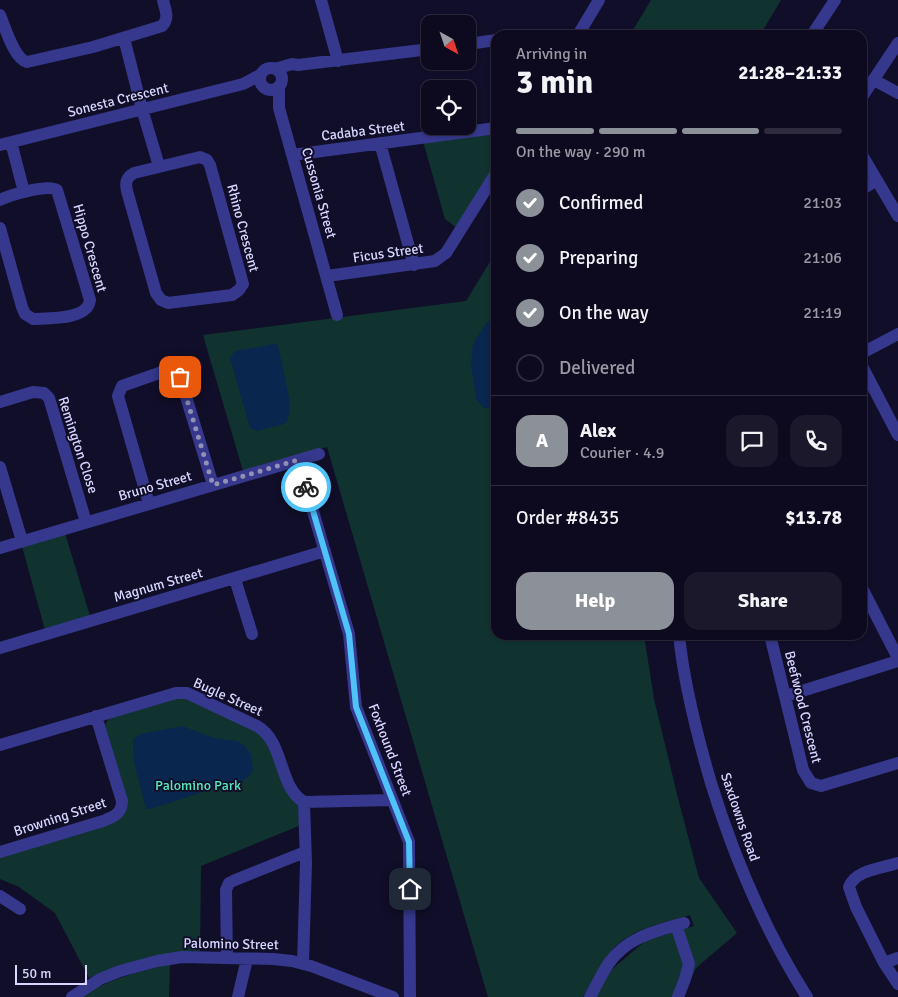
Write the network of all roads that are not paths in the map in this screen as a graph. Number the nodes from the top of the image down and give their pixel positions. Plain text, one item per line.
1 (163, 0) edge
2 (321, 0) edge
3 (599, 0) edge
4 (835, 0) edge
5 (0, 15) edge
6 (581, 30) edge
7 (815, 30) edge
8 (124, 38) junction
9 (491, 41) edge
10 (476, 43) edge
11 (898, 43) edge
12 (421, 50) edge
13 (338, 61) junction
14 (874, 80) junction
15 (271, 81) junction
16 (867, 90) edge
17 (898, 93) edge
18 (142, 109) junction
19 (491, 129) edge
20 (6, 144) edge
21 (380, 144) junction
22 (292, 155) junction
23 (867, 163) edge
24 (160, 166) junction
25 (877, 180) junction
26 (491, 181) edge
27 (867, 186) edge
28 (24, 192) junction
29 (0, 200) edge
30 (897, 212) edge
31 (0, 228) edge
32 (414, 265) junction
33 (327, 276) junction
34 (337, 315) dead end
35 (898, 334) edge
36 (867, 350) edge
37 (867, 376) edge
38 (0, 402) edge
39 (898, 435) edge
40 (319, 454) dead end
41 (298, 460) junction
42 (0, 467) edge
43 (213, 485) junction
44 (149, 504) junction
45 (86, 522) junction
46 (22, 541) junction
47 (0, 548) edge
48 (325, 551) junction
49 (235, 579) junction
50 (867, 598) edge
51 (252, 634) dead end
52 (680, 640) edge
53 (771, 640) edge
54 (0, 648) edge
55 (898, 660) edge
56 (786, 696) junction
57 (96, 716) junction
58 (0, 745) edge
59 (898, 763) edge
60 (392, 800) junction
61 (304, 802) junction
62 (0, 852) edge
63 (305, 852) junction
64 (898, 863) edge
65 (0, 896) edge
66 (20, 909) dead end
67 (227, 958) junction
68 (898, 958) edge
69 (248, 959) junction
70 (884, 962) junction
71 (303, 964) junction
72 (898, 984) edge
73 (72, 997) edge
74 (238, 997) edge
75 (393, 997) edge
76 (410, 997) edge
77 (590, 997) edge
78 (678, 997) edge
79 (807, 997) edge

1 - 8 street
2 - 13 street
3 - 6 street
4 - 7 street
5 - 8 street
8 - 18 street
9 - 10 street
11 - 14 street
12 - 13 street, Sonesta Crescent
13 - 15 street, Sonesta Crescent
14 - 16 street
14 - 17 street
15 - 18 street, Sonesta Crescent
15 - 22 street, Cussonia Street
18 - 20 street, Sonesta Crescent
18 - 24 street
19 - 21 street, Cadaba Street
20 - 28 street
21 - 22 street, Cadaba Street
21 - 32 street
22 - 33 street, Cussonia Street
23 - 25 street
24 - 24 street, Rhino Crescent
25 - 27 street
25 - 30 street
26 - 32 street, Ficus Street
28 - 29 street, Hippo Crescent
28 - 31 street, Hippo Crescent
32 - 33 street, Ficus Street
33 - 34 street, Cussonia Street
35 - 36 street
37 - 39 street
38 - 45 street, Remington Close
40 - 41 street, Bruno Street
41 - 43 street, Bruno Street
41 - 48 street, Foxhound Street
42 - 46 street
43 - 44 street, Bruno Street
43 - 44 street
44 - 45 street, Bruno Street
45 - 46 street, Bruno Street
46 - 47 street, Bruno Street
48 - 49 street, Magnum Street
48 - 60 street, Foxhound Street
49 - 51 street
49 - 54 street, Magnum Street
50 - 55 street
52 - 79 street, Saxdowns Road
53 - 56 street, Beefwood Crescent
55 - 56 street
56 - 59 street, Beefwood Crescent
57 - 58 street, Bugle Street
57 - 61 street, Bugle Street
57 - 62 street, Browning Street
60 - 61 street
60 - 76 street, Foxhound Street
61 - 63 street
63 - 67 street
63 - 71 street
64 - 70 street
65 - 66 street
67 - 69 street, Palomino Street
67 - 73 street, Palomino Street
68 - 70 street
69 - 71 street, Palomino Street
69 - 74 street
70 - 72 street
71 - 75 street, Palomino Street
77 - 78 street

